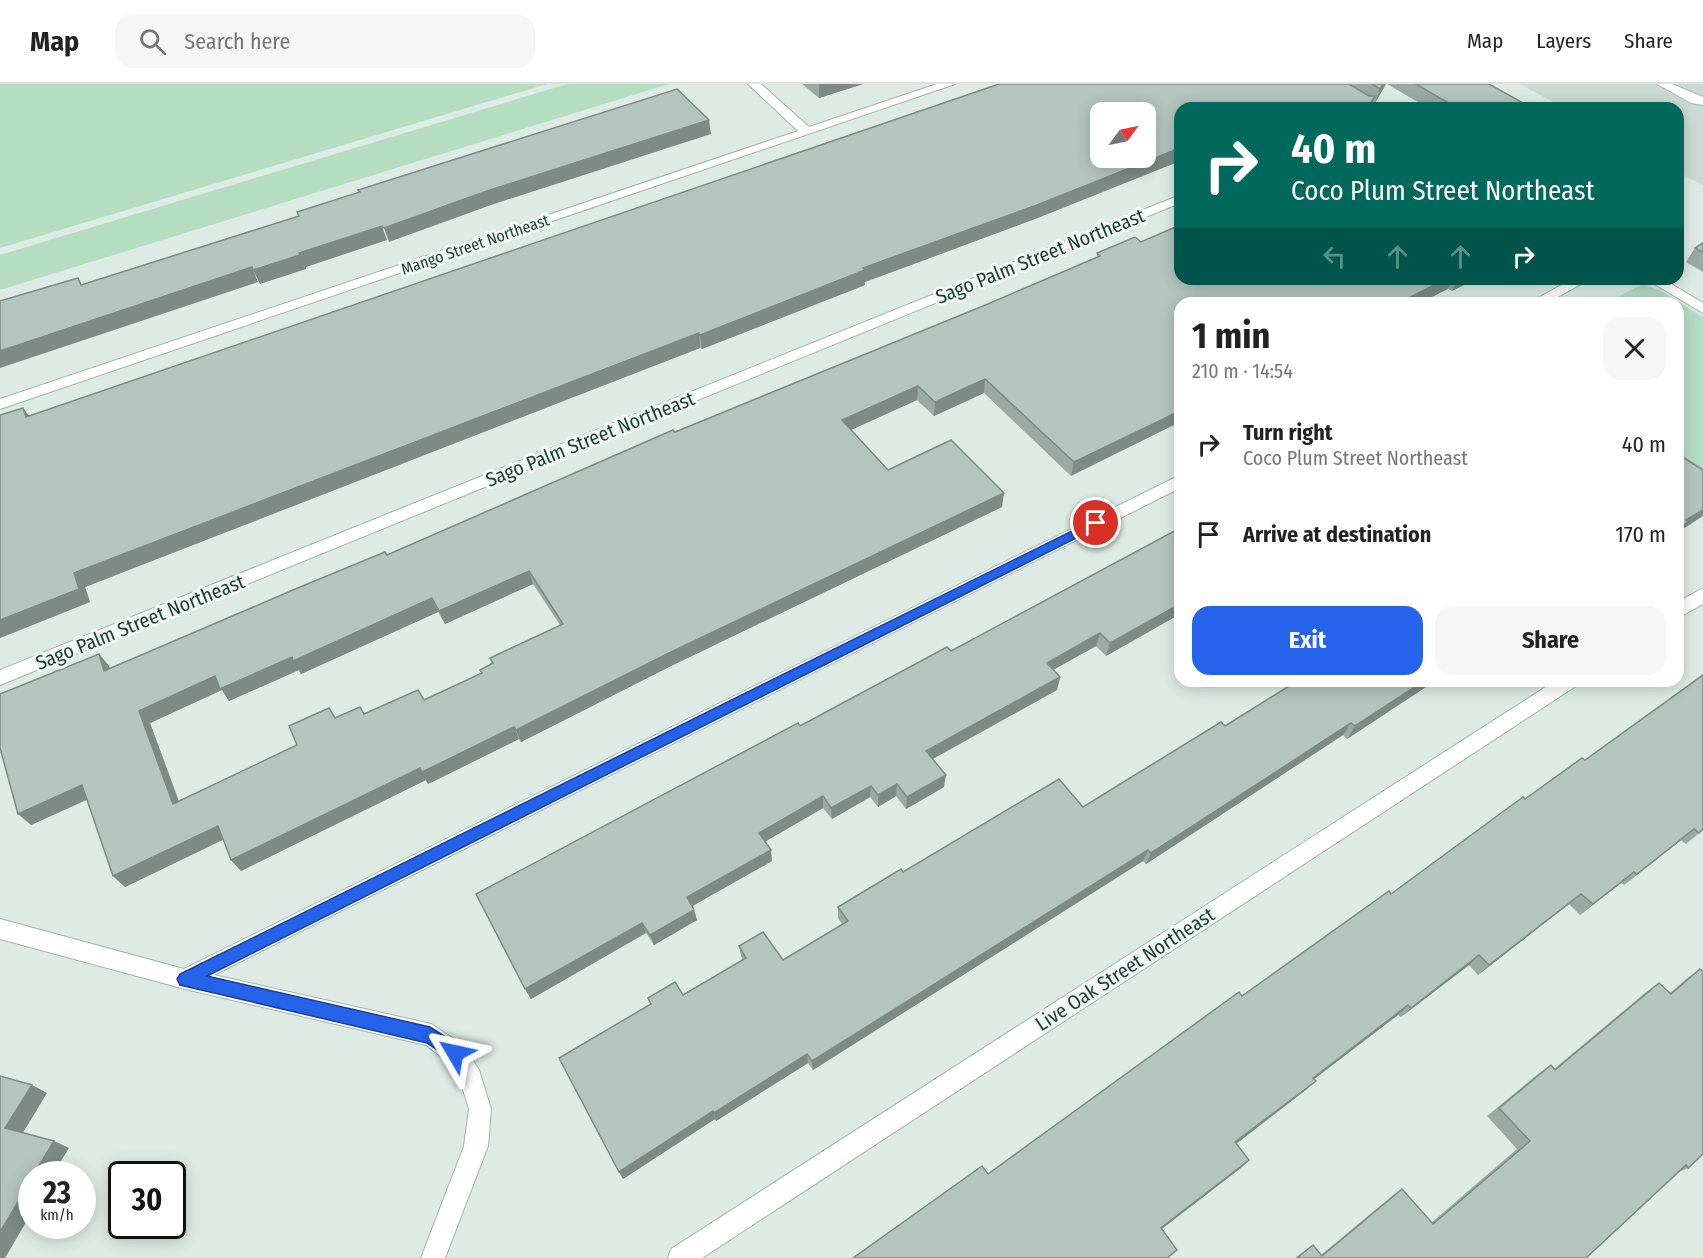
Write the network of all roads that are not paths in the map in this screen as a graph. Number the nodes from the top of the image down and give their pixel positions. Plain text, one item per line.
1 (754, 84) edge
2 (949, 84) edge
3 (1333, 84) edge
4 (1663, 84) edge
5 (1703, 101) edge
6 (1363, 102) edge
7 (807, 132) junction
8 (1174, 201) edge
9 (1571, 285) edge
10 (1663, 285) edge
11 (1548, 297) edge
12 (1683, 297) edge
13 (1684, 298) edge
14 (1703, 309) edge
15 (0, 404) edge
16 (1174, 484) edge
17 (1703, 595) edge
18 (1684, 606) edge
19 (0, 678) edge
20 (1561, 687) edge
21 (0, 929) edge
22 (185, 979) junction
23 (434, 1258) edge
24 (680, 1258) edge

1 - 7 street
2 - 7 street, Mango Street Northeast
3 - 6 street
4 - 5 street
7 - 15 street, Mango Street Northeast
8 - 19 street, Sago Palm Street Northeast
9 - 11 street
10 - 12 street
13 - 14 street
16 - 22 street
17 - 18 street
20 - 24 street, Live Oak Street Northeast
21 - 22 street
22 - 23 street

